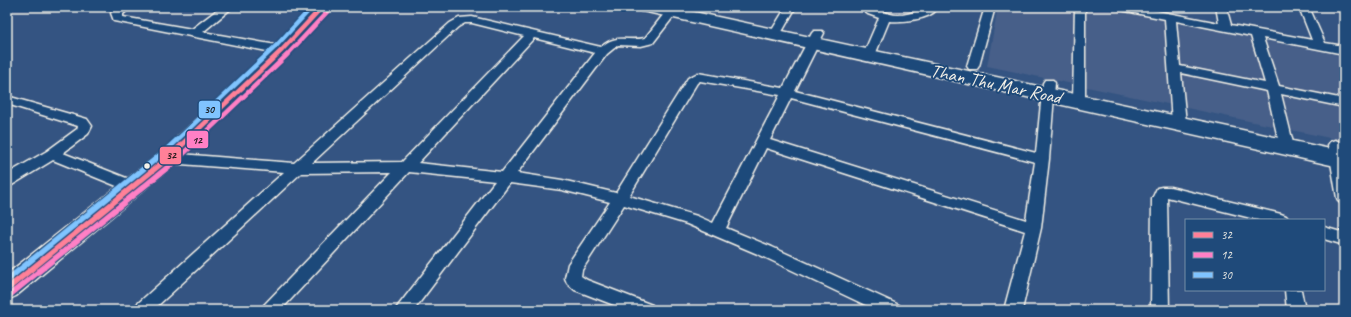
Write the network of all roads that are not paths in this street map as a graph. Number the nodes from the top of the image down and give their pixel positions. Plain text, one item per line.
1 (126, 7) edge
2 (228, 7) edge
3 (647, 7) edge
4 (702, 7) edge
5 (791, 7) edge
6 (864, 7) edge
7 (932, 7) edge
8 (990, 7) edge
9 (1080, 7) edge
10 (1120, 7) edge
11 (1221, 7) edge
12 (1304, 7) edge
13 (316, 8) edge
14 (1134, 8) edge
15 (671, 12) junction
16 (1170, 16) junction
17 (885, 18) junction
18 (1226, 27) junction
19 (778, 30) junction
20 (1256, 33) junction
21 (193, 34) junction
22 (532, 34) junction
23 (815, 38) junction
24 (1320, 45) junction
25 (282, 50) junction
26 (871, 50) junction
27 (1344, 50) edge
28 (603, 51) junction
29 (974, 66) junction
30 (1174, 68) junction
31 (1273, 88) junction
32 (1048, 89) junction
33 (788, 93) junction
34 (1079, 95) junction
35 (7, 100) edge
36 (1344, 102) edge
37 (1178, 117) junction
38 (1285, 140) junction
39 (762, 142) junction
40 (1340, 153) edge
41 (52, 154) junction
42 (168, 158) junction
43 (1042, 159) junction
44 (406, 167) junction
45 (297, 168) junction
46 (506, 177) junction
47 (7, 181) edge
48 (134, 187) junction
49 (1344, 198) edge
50 (620, 199) junction
51 (1277, 219) edge
52 (1033, 228) junction
53 (717, 230) junction
54 (1325, 233) edge
55 (1344, 239) edge
56 (7, 289) edge
57 (1293, 291) edge
58 (142, 310) edge
59 (270, 310) edge
60 (404, 310) edge
61 (646, 310) edge
62 (893, 310) edge
63 (1013, 310) edge
64 (1160, 310) edge
65 (1296, 310) edge

1 - 21 street
2 - 21 street
3 - 15 main road, Than Thu Mar Road
4 - 19 main road, Than Thu Mar Road
5 - 19 street
6 - 17 street
7 - 17 street
8 - 29 street
9 - 34 street
10 - 14 street
11 - 18 street
12 - 24 street
13 - 25 main road
14 - 16 street
15 - 19 main road, Than Thu Mar Road
15 - 28 street
16 - 18 street
16 - 30 street
17 - 26 street
18 - 20 street
19 - 23 main road, Than Thu Mar Road
20 - 24 street
20 - 31 street
21 - 25 street
22 - 28 street
22 - 44 street
22 - 45 street
23 - 26 main road, Than Thu Mar Road
23 - 33 street
24 - 27 street
25 - 42 main road
26 - 29 main road, Than Thu Mar Road
26 - 32 main road, Than Thu Mar Road
28 - 46 street
29 - 32 main road, Than Thu Mar Road
30 - 31 street
30 - 37 street
31 - 36 street
31 - 38 street
32 - 34 main road, Than Thu Mar Road
32 - 43 street
33 - 39 street
33 - 43 street
33 - 50 street
34 - 37 main road, Than Thu Mar Road
35 - 41 street
37 - 38 main road, Than Thu Mar Road
38 - 40 main road, Than Thu Mar Road
39 - 52 street
39 - 53 street
40 - 49 street
41 - 47 street
41 - 48 street
42 - 45 street
42 - 48 main road
43 - 52 street
44 - 45 street
44 - 46 street
44 - 59 street
45 - 58 street
46 - 50 street
46 - 60 street
48 - 56 main road
50 - 53 street
50 - 61 street
51 - 64 street
52 - 63 street
53 - 62 street
54 - 55 street
57 - 65 street

